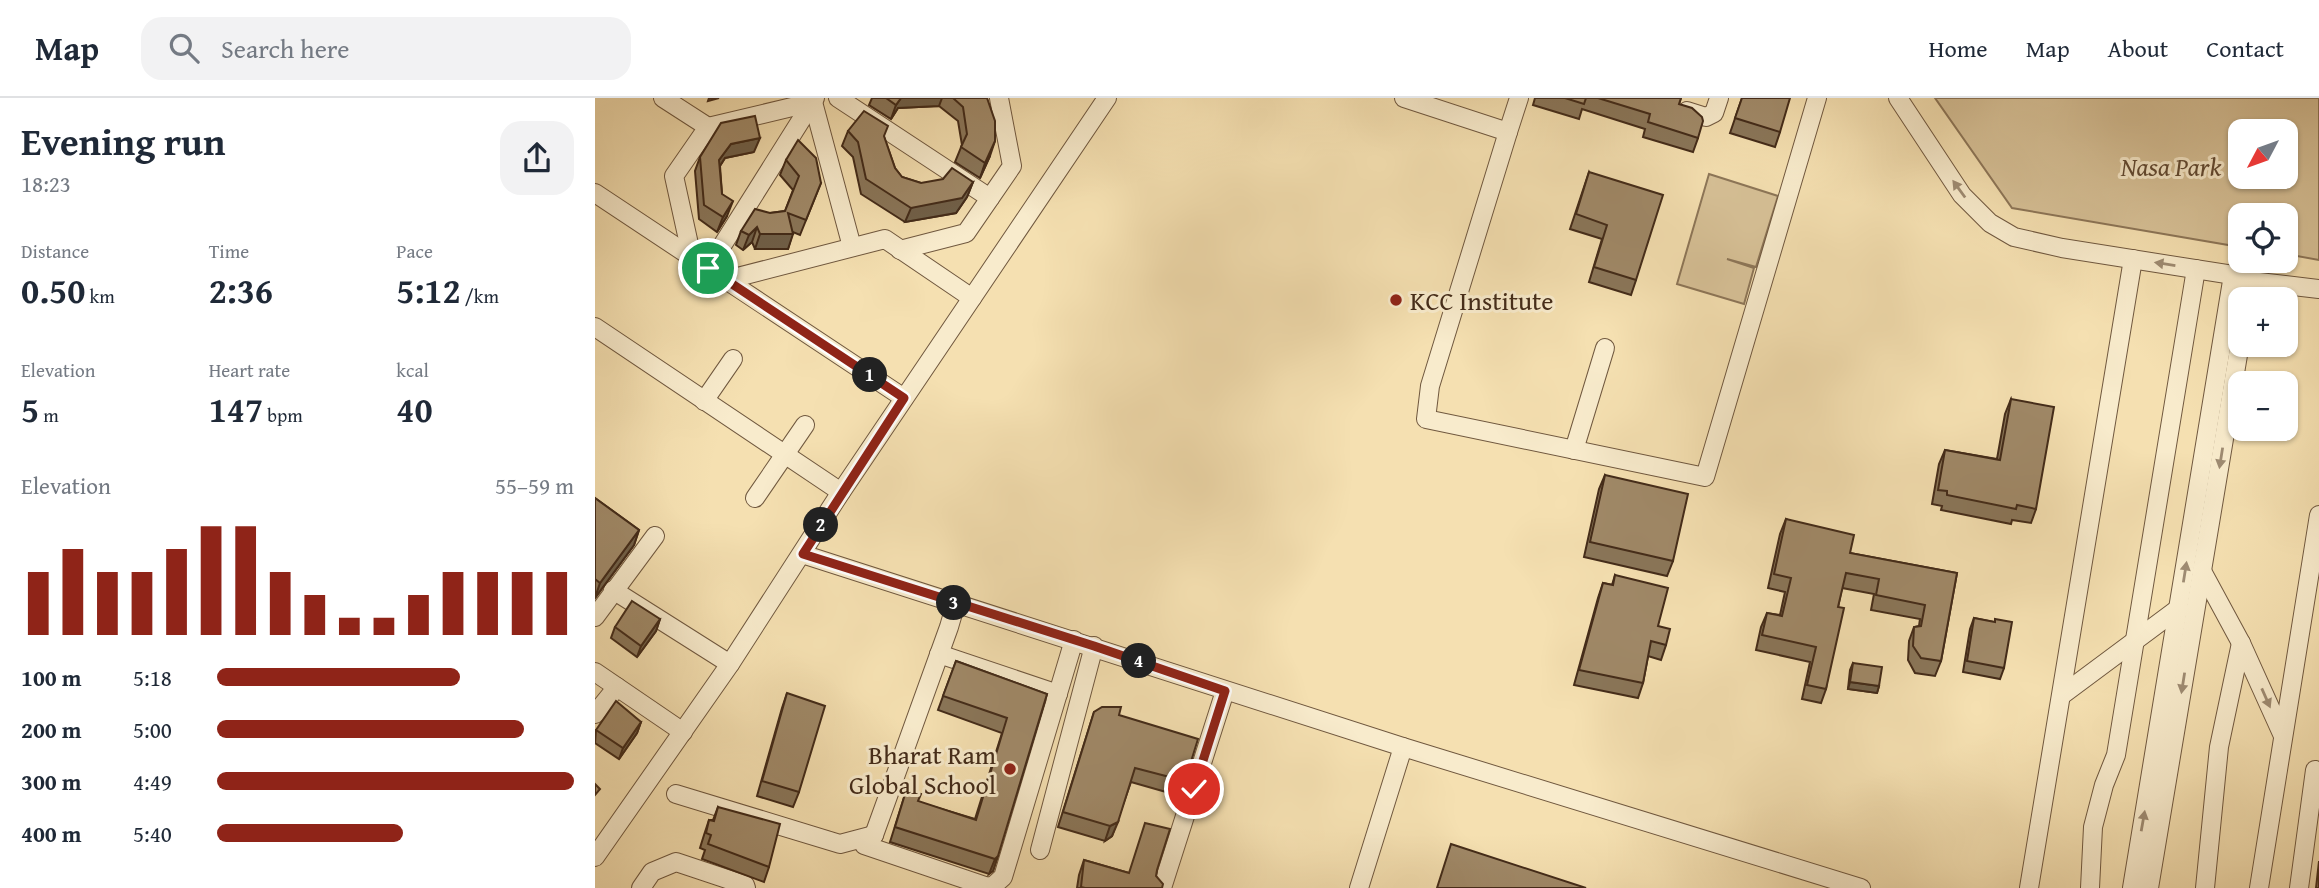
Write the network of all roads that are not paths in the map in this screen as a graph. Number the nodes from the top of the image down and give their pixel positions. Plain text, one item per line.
1 (663, 98) edge
2 (838, 98) edge
3 (999, 98) edge
4 (1107, 98) edge
5 (1404, 98) edge
6 (1519, 98) edge
7 (1719, 98) edge
8 (1817, 98) edge
9 (1898, 98) edge
10 (814, 100) edge
11 (1687, 111) edge
12 (708, 127) junction
13 (1508, 132) junction
14 (595, 193) edge
15 (990, 198) junction
16 (852, 247) junction
17 (900, 250) junction
18 (692, 258) junction
19 (2133, 259) junction
20 (708, 268) junction
21 (2196, 269) junction
22 (2232, 275) junction
23 (726, 280) junction
24 (2250, 281) junction
25 (2249, 287) edge
26 (2319, 289) edge
27 (972, 298) junction
28 (595, 327) edge
29 (1605, 348) dead end
30 (2238, 357) edge
31 (733, 359) dead end
32 (904, 398) junction
33 (704, 401) junction
34 (805, 425) dead end
35 (1574, 450) junction
36 (785, 454) junction
37 (841, 492) junction
38 (755, 498) dead end
39 (2319, 515) edge
40 (655, 536) dead end
41 (803, 554) junction
42 (2202, 571) junction
43 (613, 590) junction
44 (2313, 593) edge
45 (956, 603) junction
46 (2179, 608) junction
47 (595, 617) edge
48 (1074, 640) junction
49 (2134, 642) junction
50 (2241, 643) junction
51 (1094, 646) junction
52 (939, 654) junction
53 (730, 663) junction
54 (595, 672) edge
55 (617, 687) junction
56 (1225, 691) junction
57 (1058, 694) junction
58 (2062, 695) junction
59 (595, 714) edge
60 (683, 732) junction
61 (2283, 736) junction
62 (1403, 747) junction
63 (2315, 770) dead end
64 (676, 794) dead end
65 (874, 835) junction
66 (1040, 849) dead end
67 (595, 857) edge
68 (1809, 879) edge
69 (642, 888) edge
70 (745, 888) edge
71 (1162, 888) edge
72 (1359, 888) edge
73 (1861, 888) edge
74 (2029, 888) edge
75 (2090, 888) edge
76 (2132, 888) edge
77 (2149, 888) edge
78 (2205, 888) edge
79 (2259, 888) edge
80 (2299, 888) edge

1 - 12 street
2 - 15 street
3 - 15 street
4 - 27 street
5 - 13 street
6 - 13 street
7 - 11 street
8 - 35 street
19 -> 9 street
10 - 12 street
10 - 16 street
10 - 20 street
12 - 18 street
13 - 35 street
14 - 18 street
15 - 17 street
16 - 17 street
16 - 23 street
17 - 27 street
18 - 20 street
21 -> 19 street
19 - 58 street
20 - 23 street
21 - 22 street
21 - 49 street
22 - 24 street
46 -> 22 street
23 - 32 street
24 - 25 street
24 - 26 street
27 - 32 street
28 - 33 street
29 - 35 street
30 -> 42 street
31 - 33 street
32 - 37 street
33 - 36 street
34 - 36 street
36 - 37 street
36 - 38 street
37 - 41 street
39 - 44 street
40 - 43 street
41 - 45 street
41 - 53 street
42 - 50 street
42 -> 77 street
43 - 47 street
43 - 53 street
44 - 61 street
45 - 48 street
45 - 52 street
46 - 49 street
76 -> 46 street
48 - 51 street
48 - 57 street
49 - 58 street
49 - 75 street
50 -> 61 street
50 - 78 street
51 - 56 street
51 - 66 street
52 - 57 street
52 - 65 street
53 - 60 street
54 - 55 street
55 - 59 street
55 - 60 street
56 - 62 street
56 - 71 street
57 - 65 street
58 - 74 street
60 - 67 street
61 - 79 street
62 - 68 street
62 - 72 street
63 - 80 street
64 - 65 street
68 - 73 street
69 - 70 street

